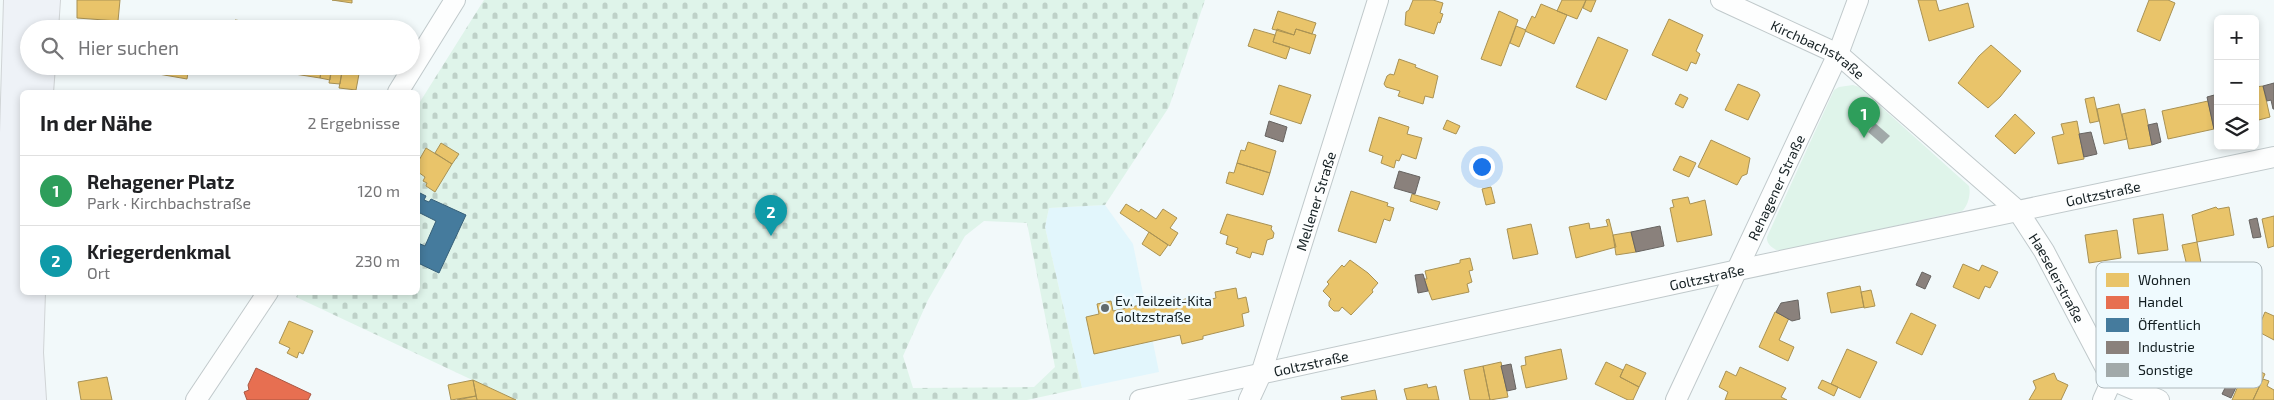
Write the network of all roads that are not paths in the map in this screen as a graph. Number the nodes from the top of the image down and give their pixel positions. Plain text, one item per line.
1 (18, 0) edge
2 (46, 0) edge
3 (455, 0) edge
4 (1378, 0) edge
5 (1722, 0) edge
6 (1858, 0) edge
7 (45, 20) edge
8 (1838, 54) junction
9 (420, 56) edge
10 (40, 75) edge
11 (409, 75) edge
12 (39, 90) edge
13 (399, 90) edge
14 (2274, 157) edge
15 (2018, 211) junction
16 (1738, 270) junction
17 (31, 295) edge
18 (266, 295) edge
19 (4, 307) edge
20 (2096, 350) edge
21 (1261, 374) junction
22 (2108, 388) edge
23 (2131, 388) edge
24 (6, 400) edge
25 (32, 400) edge
26 (196, 400) edge
27 (1140, 400) edge
28 (1249, 400) edge
29 (1676, 400) edge
30 (2103, 400) edge
31 (2159, 400) edge

1 - 19 main road
2 - 7 main road
3 - 9 street
4 - 21 street, Mellener Straße
5 - 8 street, Kirchbachstraße
6 - 8 street, Rehagener Straße
8 - 15 street, Kirchbachstraße
8 - 16 street, Rehagener Straße
10 - 12 main road
11 - 13 street
14 - 15 street, Goltzstraße
15 - 16 street, Goltzstraße
15 - 20 street, Haeselerstraße
16 - 21 street, Goltzstraße
16 - 29 street, Rehagener Straße
17 - 25 main road
18 - 26 street
19 - 24 main road
21 - 27 street, Goltzstraße
21 - 28 street, Mellener Straße
22 - 30 street
23 - 31 street

